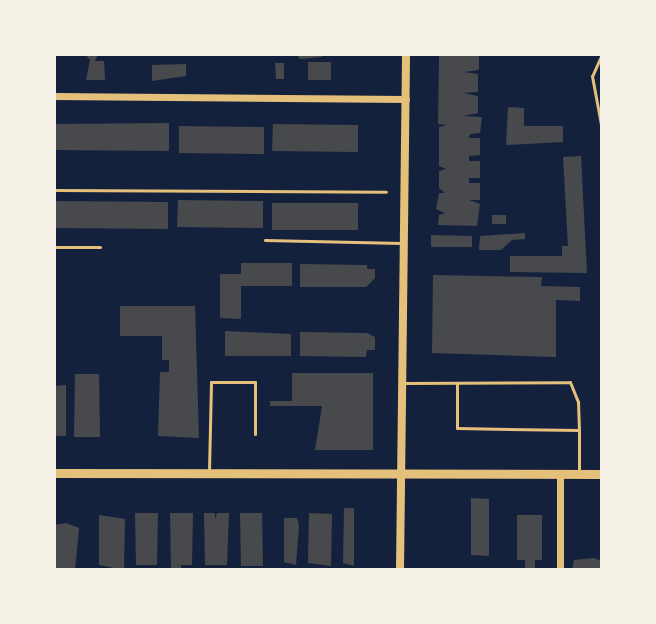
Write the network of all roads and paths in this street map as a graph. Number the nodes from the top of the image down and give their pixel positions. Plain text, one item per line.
1 (406, 54) edge
2 (602, 54) edge
3 (54, 96) edge
4 (406, 99) junction
5 (602, 130) edge
6 (54, 190) edge
7 (386, 192) dead end
8 (265, 240) dead end
9 (405, 243) junction
10 (54, 247) edge
11 (100, 247) dead end
12 (403, 383) junction
13 (457, 384) junction
14 (579, 430) junction
15 (255, 434) dead end
16 (54, 473) edge
17 (402, 474) junction
18 (560, 474) junction
19 (579, 474) junction
20 (602, 474) edge
21 (209, 475) junction
22 (400, 569) edge
23 (560, 570) edge

1 - 4 street
2 - 5 lane
3 - 4 street
4 - 9 street
6 - 7 path
8 - 9 lane
9 - 12 street
10 - 11 lane
12 - 13 lane
12 - 17 street
13 - 14 lane
13 - 14 lane
14 - 19 lane
15 - 21 lane
16 - 21 main road
17 - 18 main road
17 - 21 main road
17 - 22 street
18 - 19 main road
18 - 23 street
19 - 20 main road

